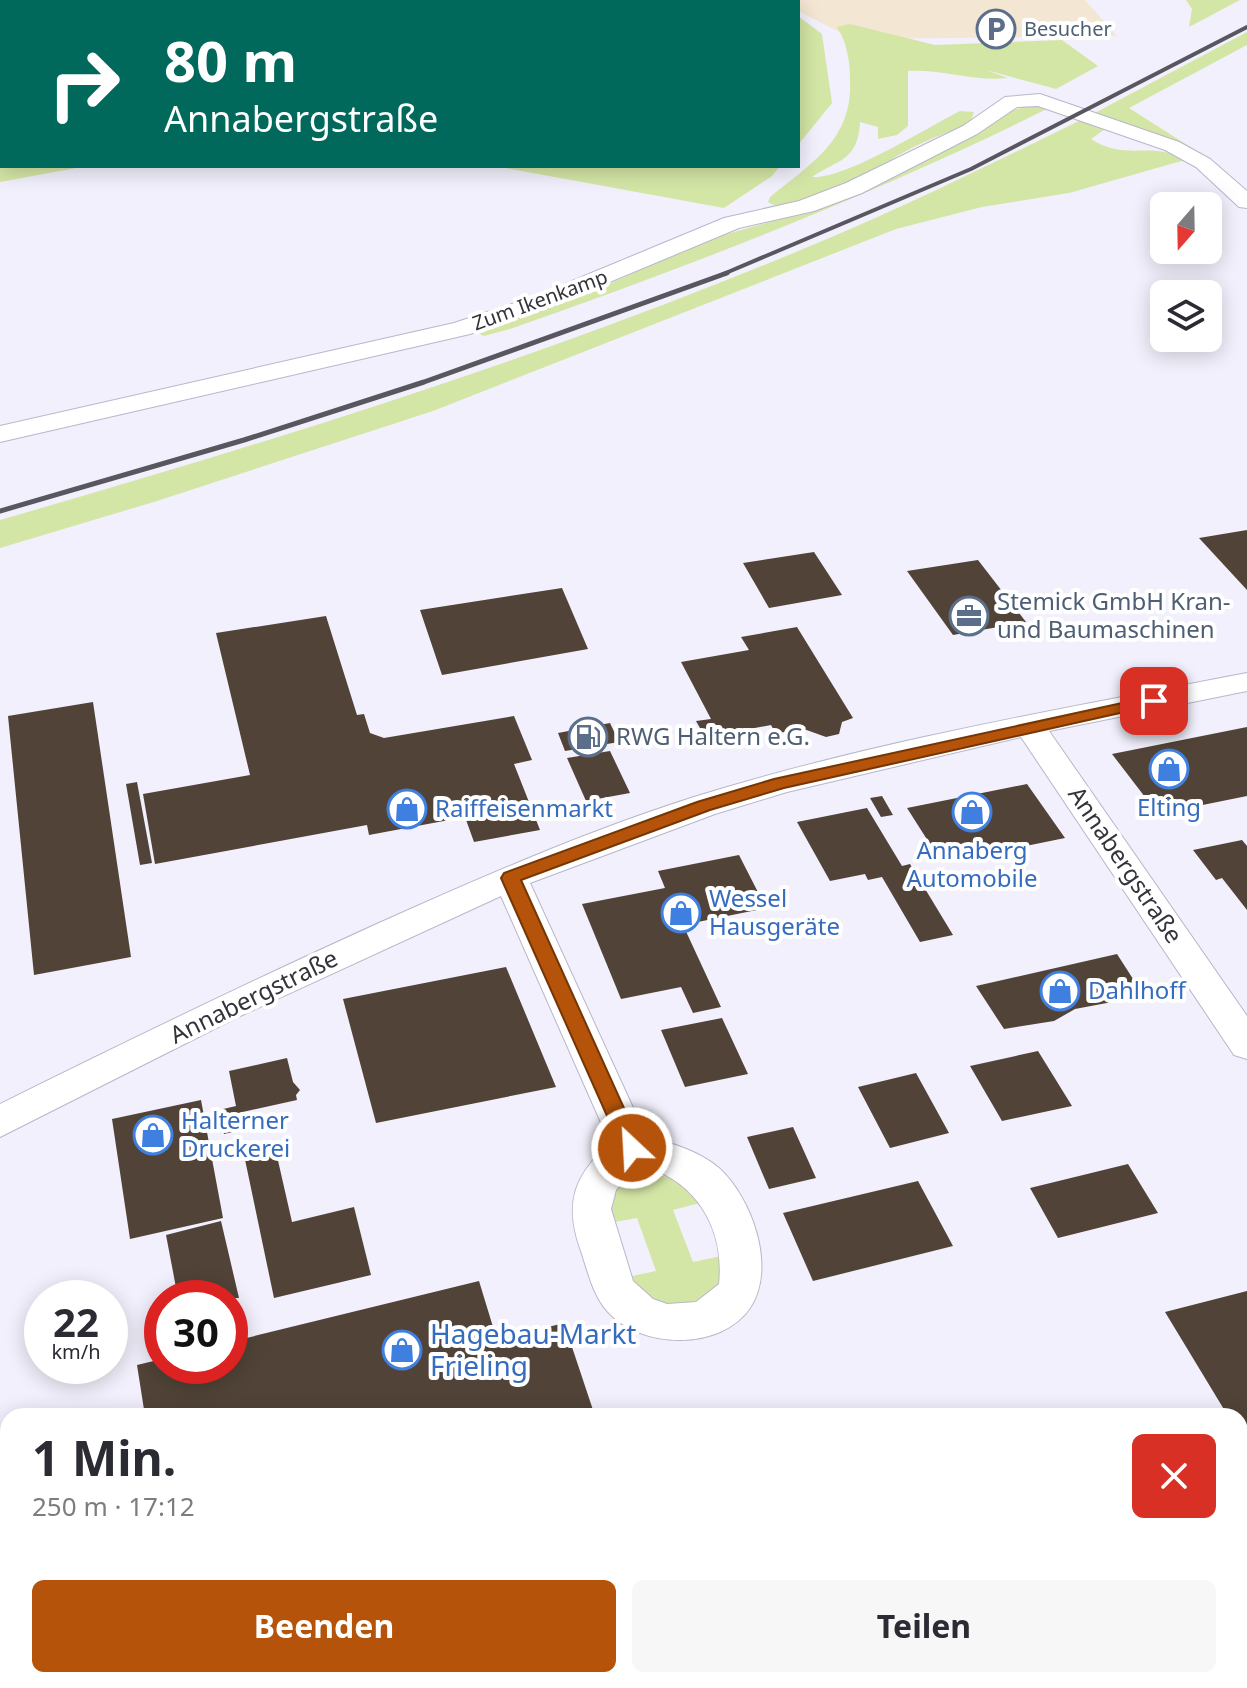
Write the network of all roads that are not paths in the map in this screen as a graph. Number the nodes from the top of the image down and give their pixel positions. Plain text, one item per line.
1 (1247, 202) edge
2 (0, 434) edge
3 (1247, 682) edge
4 (1029, 725) junction
5 (510, 878) junction
6 (1247, 1045) edge
7 (0, 1122) edge
8 (632, 1148) junction

1 - 2 street, Zum Ikenkamp
3 - 4 street, Annabergstraße
4 - 5 street, Annabergstraße
4 - 6 street, Annabergstraße
5 - 7 street, Annabergstraße
5 - 8 street
8 - 8 street

